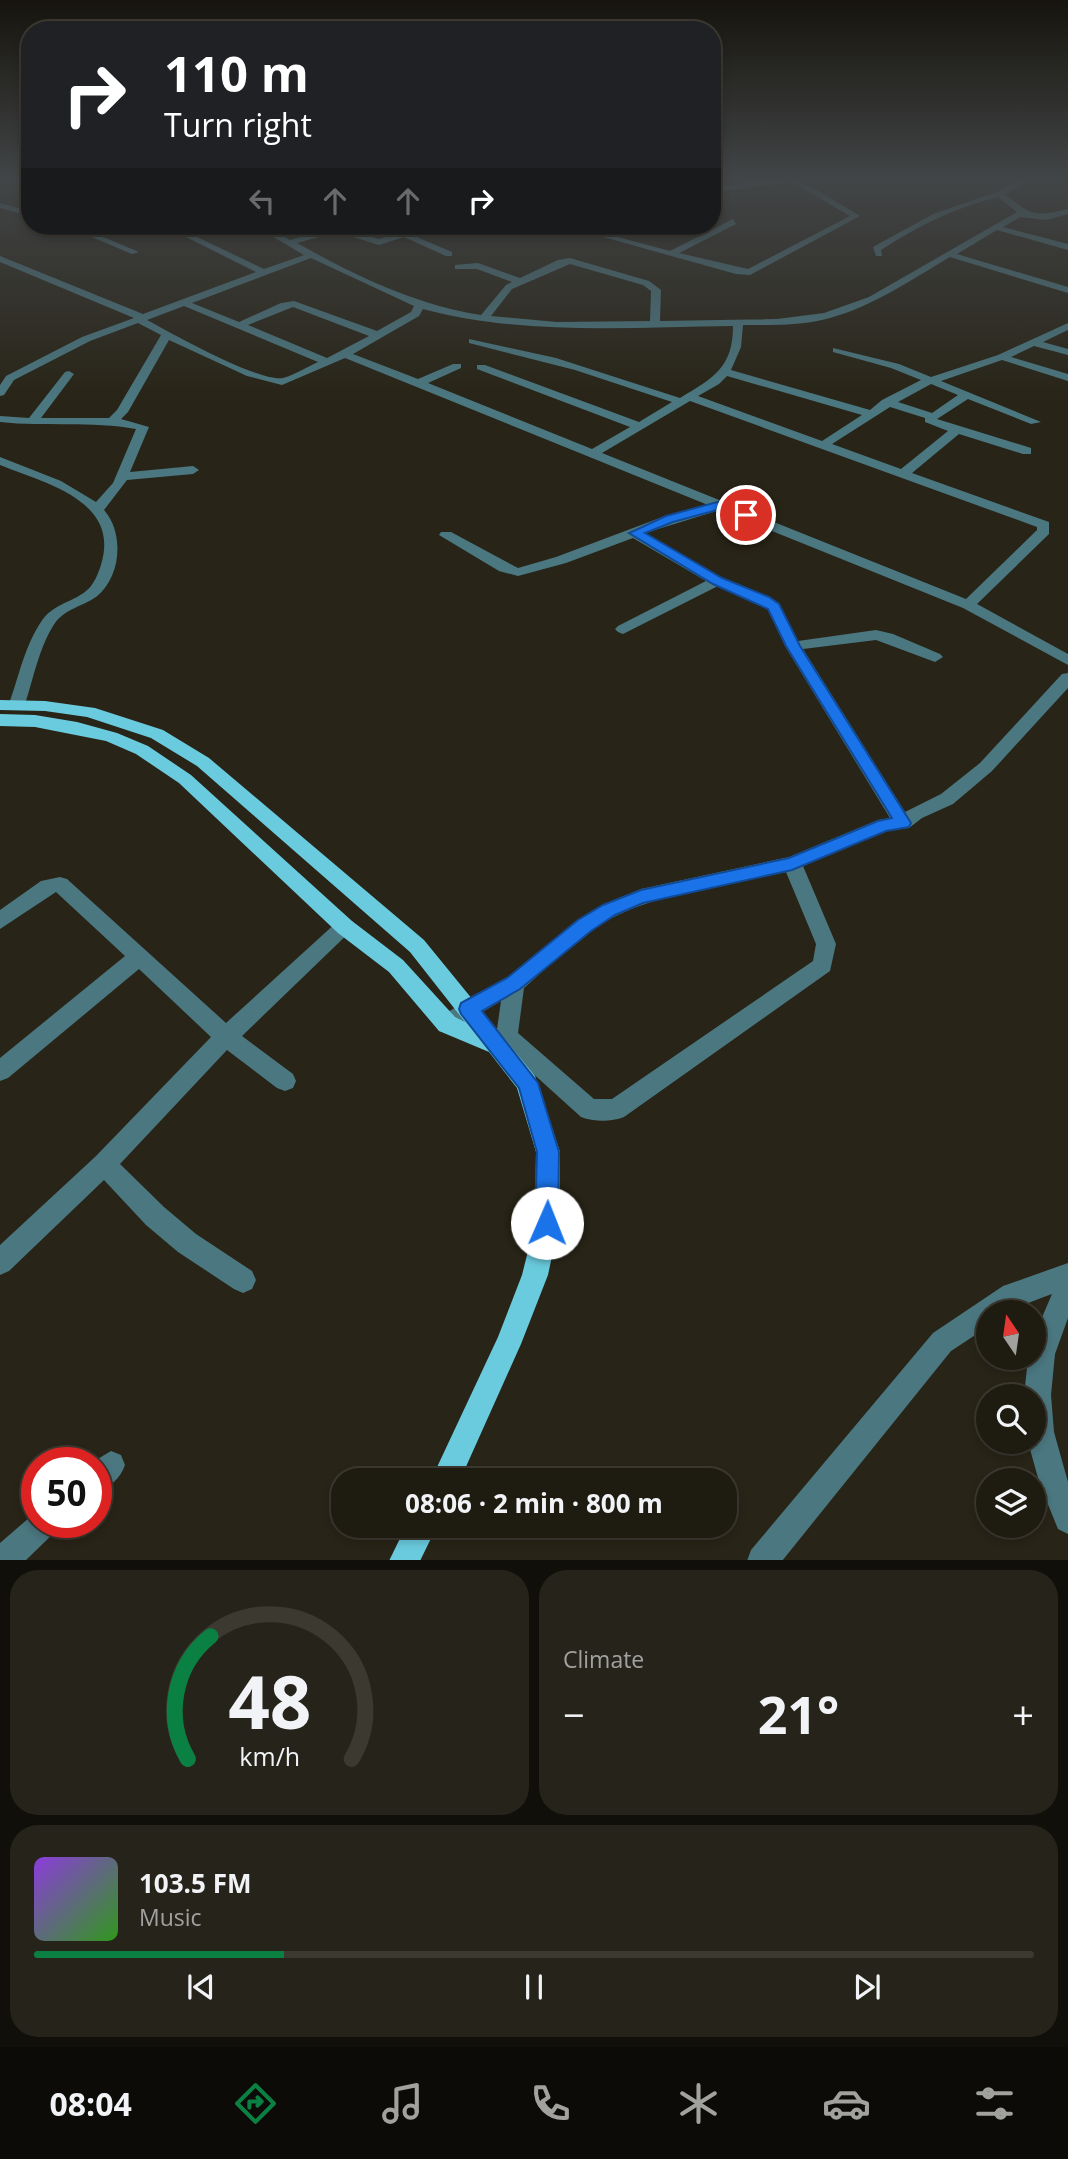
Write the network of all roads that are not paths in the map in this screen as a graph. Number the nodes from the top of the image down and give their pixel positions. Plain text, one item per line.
1 (221, 252) edge
2 (305, 252) edge
3 (445, 252) edge
4 (662, 252) edge
5 (674, 252) edge
6 (788, 252) edge
7 (953, 252) edge
8 (449, 254) dead end
9 (670, 254) junction
10 (949, 254) junction
11 (311, 255) junction
12 (0, 259) edge
13 (458, 267) dead end
14 (265, 273) junction
15 (519, 281) junction
16 (1068, 290) edge
17 (185, 303) junction
18 (420, 305) junction
19 (807, 305) dead end
20 (826, 316) junction
21 (484, 318) junction
22 (142, 319) junction
23 (738, 322) junction
24 (655, 324) junction
25 (238, 326) junction
26 (1068, 326) edge
27 (540, 332) junction
28 (166, 335) junction
29 (377, 335) junction
30 (473, 341) dead end
31 (1032, 342) junction
32 (837, 350) dead end
33 (527, 352) junction
34 (1068, 352) edge
35 (345, 354) junction
36 (1002, 357) junction
37 (327, 362) junction
38 (457, 366) dead end
39 (481, 367) dead end
40 (726, 372) junction
41 (69, 374) dead end
42 (1068, 378) edge
43 (931, 381) junction
44 (417, 384) junction
45 (0, 393) edge
46 (966, 395) junction
47 (687, 400) junction
48 (886, 402) junction
49 (870, 414) junction
50 (933, 416) junction
51 (0, 419) edge
52 (112, 421) junction
53 (32, 422) junction
54 (1035, 422) dead end
55 (639, 426) junction
56 (958, 429) junction
57 (823, 445) junction
58 (1027, 451) dead end
59 (592, 454) junction
60 (0, 461) edge
61 (192, 470) dead end
62 (904, 473) junction
63 (122, 477) junction
64 (721, 505) junction
65 (98, 508) junction
66 (635, 533) junction
67 (446, 535) dead end
68 (717, 581) junction
69 (968, 605) junction
70 (622, 629) dead end
71 (793, 646) junction
72 (934, 657) dead end
73 (1068, 660) edge
74 (1068, 678) edge
75 (8, 704) edge
76 (0, 720) edge
77 (903, 823) junction
78 (792, 863) junction
79 (0, 921) edge
80 (345, 927) junction
81 (140, 957) junction
82 (514, 984) junction
83 (468, 1009) junction
84 (447, 1024) junction
85 (226, 1037) junction
86 (494, 1044) junction
87 (0, 1071) edge
88 (285, 1081) dead end
89 (104, 1164) junction
90 (0, 1262) edge
91 (1068, 1276) edge
92 (243, 1280) dead end
93 (1068, 1289) edge
94 (451, 1468) edge
95 (1068, 1519) edge
96 (27, 1538) edge
97 (416, 1538) edge
98 (2, 1560) edge
99 (404, 1560) edge
100 (762, 1560) edge

1 - 14 street
2 - 11 street
3 - 8 street
4 - 9 street
5 - 9 street
6 - 9 street
7 - 10 street
10 - 16 street
10 - 20 street
11 - 14 street
11 - 18 street
12 - 22 street
13 - 15 street
14 - 17 street
15 - 21 street
15 - 24 street
17 - 22 street
17 - 25 street
18 - 21 street
18 - 29 street
19 - 20 street
20 - 23 street
21 - 27 street
22 - 28 street
22 - 45 street
23 - 24 street
23 - 40 street
24 - 27 street
25 - 29 street
25 - 37 street
26 - 31 street
27 - 33 street
28 - 37 street
28 - 52 street
29 - 35 street
30 - 33 street
31 - 34 street
31 - 36 street
32 - 43 street
33 - 47 street
35 - 37 street
35 - 44 street
36 - 42 street
36 - 43 street
38 - 44 street
39 - 55 street
40 - 47 street
40 - 49 street
41 - 53 street
43 - 46 street
43 - 48 street
44 - 59 street
46 - 50 street
46 - 54 street
47 - 55 street
47 - 57 street
48 - 49 street
48 - 50 street
49 - 57 street
50 - 56 street
51 - 53 street
52 - 53 street
52 - 63 street
55 - 59 street
56 - 58 street
56 - 62 street
57 - 62 street
59 - 64 street
60 - 65 street
61 - 63 street
62 - 69 street
63 - 65 street
64 - 66 street
64 - 69 street
65 - 75 street
66 - 67 street
66 - 68 street
68 - 70 street
68 - 71 street
69 - 73 street
71 - 72 street
71 - 77 street
74 - 77 street
75 - 83 main road
76 - 80 main road
77 - 78 street
78 - 82 street
78 - 82 street
79 - 81 street
80 - 84 main road
80 - 85 street
81 - 85 street
81 - 87 street
82 - 83 street
83 - 84 street
83 - 86 main road
84 - 86 main road
85 - 88 street
85 - 89 street
86 - 94 main road
89 - 90 street
89 - 92 street
91 - 100 street
93 - 95 street
96 - 98 street
97 - 99 main road

